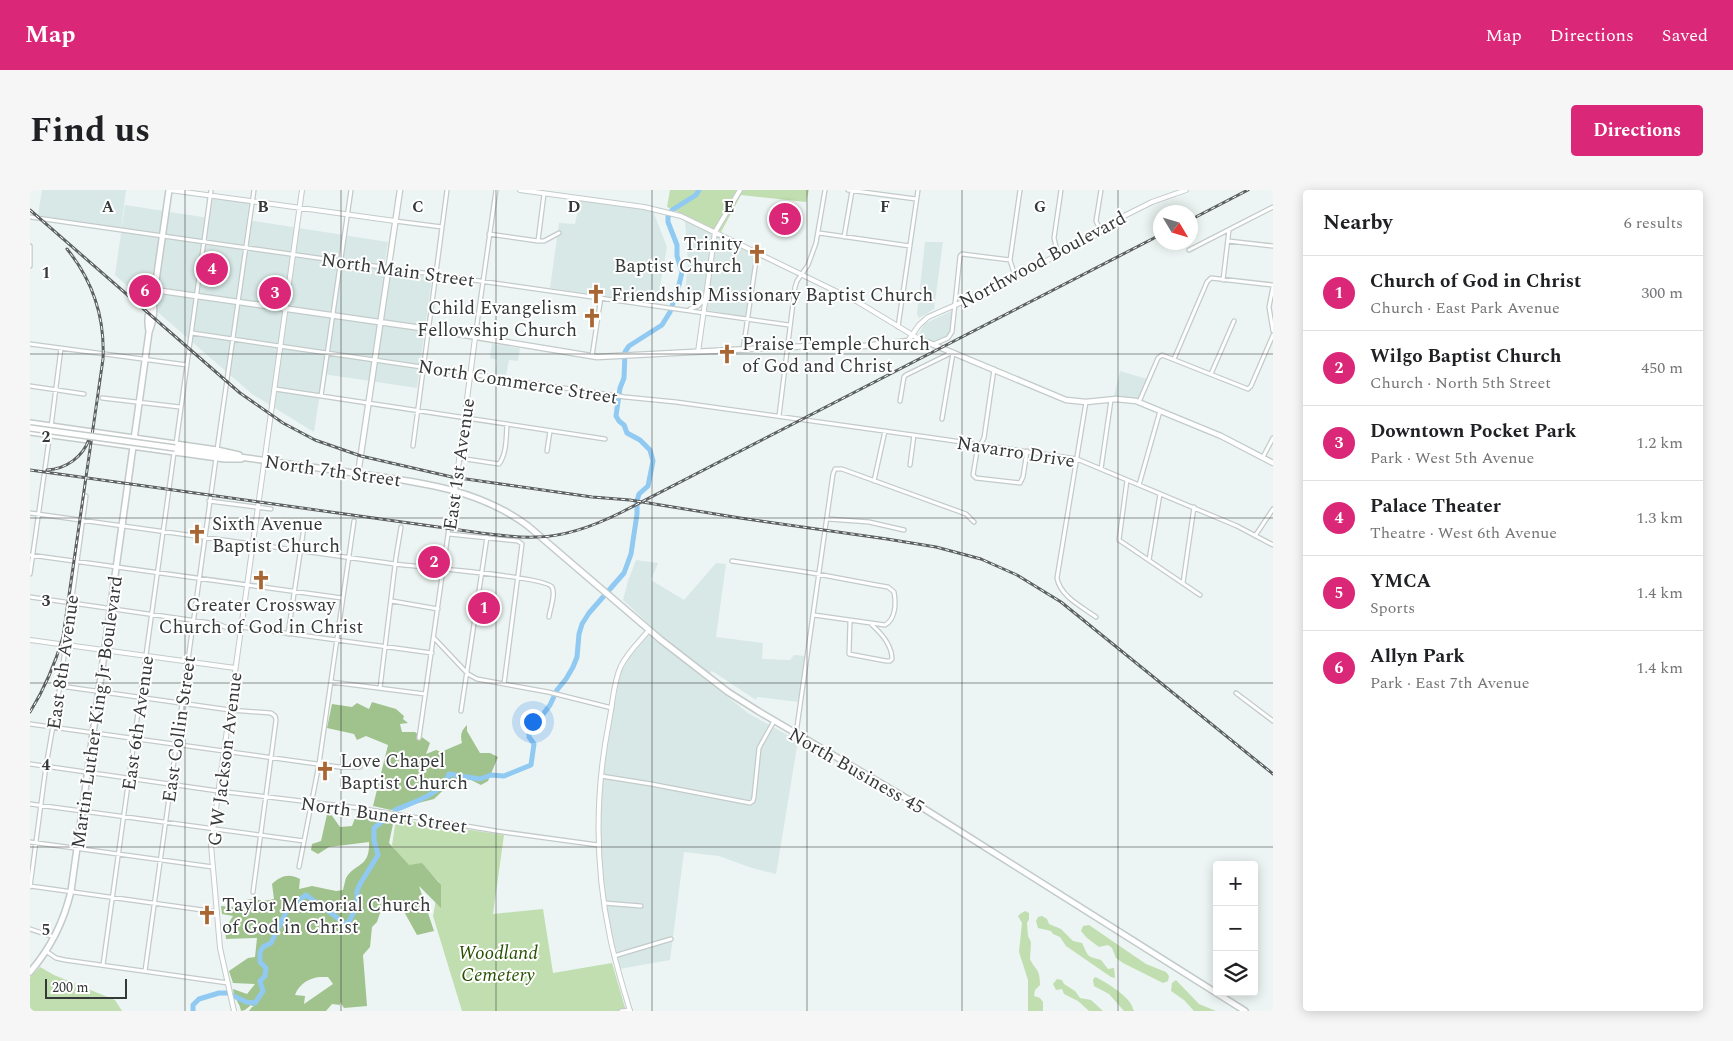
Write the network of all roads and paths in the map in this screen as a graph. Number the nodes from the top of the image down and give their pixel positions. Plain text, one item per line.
1 (169, 190) edge
2 (211, 190) edge
3 (254, 190) edge
4 (302, 190) edge
5 (351, 190) edge
6 (400, 190) edge
7 (447, 190) edge
8 (496, 190) edge
9 (520, 190) edge
10 (740, 190) edge
11 (825, 190) edge
12 (850, 190) edge
13 (918, 190) edge
14 (1020, 190) edge
15 (1061, 190) edge
16 (1101, 190) edge
17 (1186, 190) edge
18 (544, 194) junction
19 (210, 196) junction
20 (916, 200) junction
21 (252, 201) junction
22 (1273, 207) edge
23 (300, 208) junction
24 (348, 214) junction
25 (30, 217) edge
26 (395, 221) junction
27 (442, 227) junction
28 (1229, 230) junction
29 (1101, 231) junction
30 (715, 232) junction
31 (559, 233) dead end
32 (819, 233) junction
33 (489, 234) junction
34 (163, 237) junction
35 (844, 237) junction
36 (1228, 241) junction
37 (204, 242) junction
38 (538, 242) junction
39 (30, 246) edge
40 (910, 246) junction
41 (1198, 246) edge
42 (1273, 246) edge
43 (245, 248) junction
44 (757, 254) junction
45 (293, 255) junction
46 (1058, 255) junction
47 (31, 258) edge
48 (1010, 260) junction
49 (341, 261) junction
50 (30, 266) edge
51 (388, 268) junction
52 (435, 275) junction
53 (801, 275) junction
54 (1016, 276) junction
55 (1223, 280) junction
56 (483, 281) junction
57 (1273, 286) edge
58 (155, 290) junction
59 (196, 296) junction
60 (706, 296) junction
61 (601, 297) junction
62 (238, 302) junction
63 (955, 306) junction
64 (286, 309) junction
65 (688, 310) junction
66 (704, 312) junction
67 (334, 316) junction
68 (747, 318) junction
69 (1234, 321) dead end
70 (381, 323) junction
71 (789, 325) junction
72 (898, 327) junction
73 (428, 329) junction
74 (1273, 331) edge
75 (192, 333) junction
76 (912, 335) junction
77 (1273, 335) edge
78 (475, 338) junction
79 (233, 339) junction
80 (908, 341) junction
81 (924, 342) junction
82 (30, 344) edge
83 (934, 344) junction
84 (281, 347) junction
85 (787, 347) junction
86 (61, 348) junction
87 (743, 350) junction
88 (698, 352) junction
89 (953, 352) junction
90 (328, 353) junction
91 (592, 356) junction
92 (375, 359) junction
93 (1174, 359) junction
94 (145, 360) junction
95 (187, 365) junction
96 (423, 366) junction
97 (994, 369) junction
98 (470, 374) junction
99 (1211, 374) junction
100 (30, 386) edge
101 (275, 389) junction
102 (56, 390) junction
103 (84, 394) dead end
104 (321, 396) junction
105 (102, 398) dead end
106 (900, 400) dead end
107 (1111, 400) junction
108 (139, 402) junction
109 (1086, 402) junction
110 (1139, 402) junction
111 (369, 403) junction
112 (180, 407) junction
113 (417, 410) junction
114 (1160, 411) junction
115 (779, 416) junction
116 (464, 418) junction
117 (803, 419) joint
118 (942, 419) dead end
119 (30, 423) edge
120 (507, 424) junction
121 (51, 426) junction
122 (30, 428) edge
123 (550, 430) junction
124 (885, 431) junction
125 (30, 432) edge
126 (50, 435) junction
127 (914, 435) junction
128 (1273, 438) edge
129 (605, 439) dead end
130 (134, 442) junction
131 (980, 444) junction
132 (413, 446) dead end
133 (175, 448) junction
134 (217, 450) junction
135 (547, 451) dead end
136 (1027, 452) junction
137 (1263, 457) junction
138 (216, 458) junction
139 (247, 458) junction
140 (459, 458) junction
141 (1077, 460) junction
142 (264, 461) junction
143 (1273, 463) edge
144 (910, 465) dead end
145 (1101, 469) junction
146 (358, 474) junction
147 (1127, 480) junction
148 (874, 481) junction
149 (1139, 485) junction
150 (455, 491) junction
151 (1160, 494) junction
152 (86, 496) dead end
153 (209, 501) junction
154 (489, 503) joint
155 (258, 506) junction
156 (1194, 507) junction
157 (271, 509) dead end
158 (1273, 509) edge
159 (30, 513) edge
160 (38, 514) junction
161 (828, 519) junction
162 (82, 520) junction
163 (354, 521) dead end
164 (974, 522) dead end
165 (122, 526) junction
166 (304, 527) dead end
167 (401, 527) dead end
168 (904, 530) dead end
169 (163, 532) junction
170 (449, 534) junction
171 (1255, 536) junction
172 (205, 537) junction
173 (487, 537) junction
174 (253, 544) junction
175 (1273, 545) edge
176 (300, 550) junction
177 (31, 555) edge
178 (348, 557) junction
179 (1149, 560) junction
180 (76, 561) junction
181 (732, 561) dead end
182 (395, 564) junction
183 (116, 567) junction
184 (444, 569) junction
185 (158, 573) junction
186 (482, 573) junction
187 (30, 574) edge
188 (819, 575) junction
189 (518, 578) junction
190 (199, 579) junction
191 (1183, 583) junction
192 (247, 585) junction
193 (294, 591) junction
194 (1200, 595) dead end
195 (30, 597) edge
196 (342, 598) junction
197 (392, 601) junction
198 (71, 603) junction
199 (110, 608) junction
200 (438, 609) junction
201 (152, 614) junction
202 (814, 615) junction
203 (549, 617) dead end
204 (1096, 617) dead end
205 (193, 620) junction
206 (850, 621) junction
207 (871, 624) junction
208 (241, 627) junction
209 (649, 630) junction
210 (240, 633) junction
211 (288, 634) junction
212 (434, 638) junction
213 (30, 640) edge
214 (336, 640) junction
215 (66, 645) junction
216 (385, 647) junction
217 (104, 650) junction
218 (432, 653) junction
219 (146, 655) junction
220 (188, 661) junction
221 (235, 668) junction
222 (468, 674) junction
223 (331, 682) junction
224 (504, 684) junction
225 (60, 686) junction
226 (380, 688) junction
227 (98, 691) junction
228 (1236, 693) dead end
229 (425, 694) junction
230 (141, 697) junction
231 (182, 702) junction
232 (612, 708) junction
233 (230, 710) junction
234 (461, 711) dead end
235 (774, 721) junction
236 (1273, 721) edge
237 (30, 724) edge
238 (52, 727) junction
239 (93, 732) junction
240 (796, 734) junction
241 (134, 738) junction
242 (419, 738) dead end
243 (176, 744) junction
244 (223, 751) junction
245 (271, 758) junction
246 (30, 764) edge
247 (319, 764) junction
248 (46, 766) junction
249 (360, 768) dead end
250 (88, 772) junction
251 (601, 776) junction
252 (129, 778) junction
253 (170, 784) junction
254 (218, 791) junction
255 (266, 797) junction
256 (312, 802) junction
257 (30, 804) edge
258 (41, 805) junction
259 (83, 810) junction
260 (124, 816) junction
261 (166, 822) junction
262 (213, 828) junction
263 (261, 835) junction
264 (304, 841) junction
265 (30, 842) edge
266 (36, 842) junction
267 (598, 845) junction
268 (77, 847) junction
269 (119, 853) junction
270 (160, 859) junction
271 (213, 867) junction
272 (299, 867) dead end
273 (30, 886) edge
274 (71, 891) junction
275 (253, 892) dead end
276 (113, 897) junction
277 (604, 903) junction
278 (154, 904) junction
279 (641, 906) dead end
280 (218, 912) junction
281 (30, 929) edge
282 (54, 937) junction
283 (670, 938) dead end
284 (46, 951) junction
285 (614, 956) junction
286 (103, 965) junction
287 (145, 970) junction
288 (30, 972) edge
289 (228, 983) junction
290 (630, 1010) edge
291 (234, 1011) edge
292 (621, 1011) edge
293 (1245, 1011) edge

1 - 19 street
1 - 34 main road, Martin Luther King Jr Boulevard
2 - 19 street, East 6th Avenue
3 - 21 street
4 - 23 street, G W Jackson Avenue
5 - 24 street
6 - 26 main road
7 - 27 street
8 - 33 street
9 - 18 street
10 - 30 street
11 - 32 street
12 - 20 street
12 - 35 street
13 - 20 street
14 - 48 street
15 - 46 street
16 - 29 street
17 - 29 street, Northwood Boulevard
18 - 30 street
18 - 38 street
19 - 21 street
19 - 37 street, East 6th Avenue
20 - 40 street
21 - 23 street
21 - 43 street
22 - 28 street
23 - 24 street
23 - 45 street, G W Jackson Avenue
24 - 26 street
24 - 49 street
25 - 34 street, North Main Street
26 - 27 street
26 - 51 main road
27 - 52 street
28 - 36 street
28 - 41 street
29 - 46 street, Northwood Boulevard
30 - 44 street
30 - 60 street
31 - 38 street
32 - 35 street
32 - 53 street
33 - 38 street
33 - 56 street
34 - 37 street, North Main Street
34 - 58 main road, Martin Luther King Jr Boulevard
35 - 40 street
36 - 42 street
36 - 55 street
37 - 43 street, North Main Street
37 - 59 street, East 6th Avenue
39 - 47 street
40 - 72 street
43 - 45 street, North Main Street
43 - 62 street
44 - 53 street
44 - 68 street
45 - 49 street, North Main Street
45 - 64 street, G W Jackson Avenue
46 - 54 street, Northwood Boulevard
47 - 50 street
48 - 54 street
48 - 63 street
49 - 51 street, North Main Street
49 - 67 street
51 - 52 street, North Main Street
51 - 70 main road
52 - 56 street, North Main Street
52 - 73 street
53 - 71 street
53 - 72 street
54 - 63 street, Northwood Boulevard
55 - 57 street
55 - 93 street
56 - 61 street, North Main Street
56 - 78 street
57 - 74 street
58 - 59 main road
58 - 94 main road, Martin Luther King Jr Boulevard
59 - 62 main road
59 - 75 street, East 6th Avenue
60 - 65 street
60 - 66 street
61 - 65 street, North Main Street
61 - 91 street
62 - 64 main road
62 - 79 street
63 - 76 street, Northwood Boulevard
63 - 83 street
64 - 67 main road
64 - 84 street, G W Jackson Avenue
65 - 66 street, North Main Street
66 - 68 street, North Main Street
66 - 88 street
67 - 70 main road
67 - 90 street
68 - 71 street, North Main Street
68 - 87 street
69 - 99 street
70 - 73 main road
70 - 92 main road
71 - 85 street
72 - 76 street
73 - 78 main road
73 - 96 street
75 - 79 street, North Commerce Street
75 - 95 street, East 6th Avenue
76 - 80 street, Northwood Boulevard
76 - 81 street
77 - 99 street
78 - 91 main road
78 - 98 street, East 1st Avenue
79 - 84 street, North Commerce Street
79 - 134 street
80 - 81 main road
80 - 85 main road
81 - 83 main road
82 - 86 street
83 - 89 main road
84 - 90 street, North Commerce Street
84 - 101 street, G W Jackson Avenue
85 - 87 main road
85 - 115 street
86 - 94 street
86 - 102 street
87 - 88 main road
88 - 91 main road
89 - 97 main road
89 - 106 street
89 - 118 street
90 - 92 street, North Commerce Street
90 - 104 street
92 - 96 street, North Commerce Street
92 - 111 main road
93 - 99 street
93 - 110 street
94 - 95 street
94 - 108 main road, Martin Luther King Jr Boulevard
95 - 112 street, East 6th Avenue
96 - 98 street, North Commerce Street
96 - 113 street
97 - 109 main road
97 - 131 street
98 - 115 street, North Commerce Street
98 - 116 street, East 1st Avenue
100 - 102 street
101 - 104 street
101 - 142 street, G W Jackson Avenue
102 - 103 street
102 - 121 street
104 - 111 street
105 - 108 street
107 - 109 main road
107 - 110 main road
107 - 145 street
108 - 112 street
108 - 130 main road, Martin Luther King Jr Boulevard
109 - 141 street
110 - 114 main road
111 - 113 street
111 - 146 main road
112 - 133 street, East 6th Avenue
113 - 116 street
113 - 132 street
114 - 137 main road
114 - 149 street
115 - 117 street, North Commerce Street
116 - 120 street
116 - 140 street, East 1st Avenue
117 - 124 street, Navarro Drive
119 - 121 main road
120 - 123 street
120 - 140 street
121 - 126 street
121 - 130 main road
122 - 133 main road, bridge
123 - 129 street
123 - 135 street
124 - 127 street, Navarro Drive
124 - 148 street
125 - 126 main road
126 - 130 main road
126 - 160 street
127 - 131 street, Navarro Drive
127 - 144 street
128 - 137 street
130 - 133 main road
130 - 165 main road, Martin Luther King Jr Boulevard
131 - 136 street, Navarro Drive
131 - 136 street
133 - 134 main road
133 - 138 main road
133 - 139 main road, North 7th Street
133 - 169 street, East 6th Avenue
134 - 139 main road
136 - 141 street, Navarro Drive
137 - 143 main road
138 - 139 main road
138 - 153 street, East Collin Street
139 - 142 main road, North 7th Street
140 - 150 street, East 1st Avenue
141 - 145 street, Navarro Drive
141 - 204 street
142 - 146 main road, North 7th Street
142 - 155 street, G W Jackson Avenue
145 - 147 street, Navarro Drive
146 - 150 main road, North 7th Street
147 - 149 street, Navarro Drive
147 - 179 street
148 - 161 street
148 - 164 street
149 - 151 street, Navarro Drive
150 - 154 main road, North 7th Street
150 - 170 street, East 1st Avenue
151 - 156 street, Navarro Drive
151 - 179 street
152 - 162 street, East 8th Avenue
153 - 155 street
153 - 172 street, East Collin Street
154 - 209 main road, North Business 45
155 - 157 street
155 - 174 street, G W Jackson Avenue
156 - 171 street, Navarro Drive
156 - 191 street
158 - 171 street
159 - 160 street
160 - 162 street
160 - 177 street
161 - 168 street
161 - 188 street
162 - 165 street
162 - 180 street, East 8th Avenue
163 - 178 street
165 - 169 street
165 - 183 main road, Martin Luther King Jr Boulevard
166 - 176 street
167 - 182 street
169 - 172 street
169 - 185 street, East 6th Avenue
170 - 173 street
170 - 184 street, East 1st Avenue
171 - 175 street, Navarro Drive
172 - 174 street
172 - 190 street, East Collin Street
173 - 186 street
173 - 189 street
174 - 176 street
174 - 192 street, G W Jackson Avenue
176 - 178 street
176 - 193 street
177 - 180 street
177 - 187 street
178 - 182 street
178 - 196 street
179 - 191 street
180 - 183 street
180 - 198 street, East 8th Avenue
181 - 188 street
182 - 184 street
182 - 197 street
183 - 185 street
183 - 199 main road, Martin Luther King Jr Boulevard
184 - 186 street
184 - 200 street, East 1st Avenue
185 - 190 street
185 - 201 street, East 6th Avenue
186 - 189 street
186 - 222 street
188 - 202 street
188 - 207 street
189 - 203 street
189 - 224 street
190 - 192 street
190 - 205 street, East Collin Street
191 - 194 street
192 - 193 street
192 - 208 street, G W Jackson Avenue
193 - 196 street
193 - 211 street
195 - 198 street
196 - 214 street
197 - 200 street
197 - 216 street
198 - 199 street
198 - 215 street, East 8th Avenue
199 - 201 street
199 - 217 main road, Martin Luther King Jr Boulevard
200 - 212 street, East 1st Avenue
201 - 205 street
201 - 219 street, East 6th Avenue
202 - 206 street
202 - 240 street
205 - 210 street
205 - 220 street, East Collin Street
206 - 207 street
206 - 207 street
208 - 210 street, G W Jackson Avenue
208 - 211 street
209 - 232 street
209 - 235 main road, North Business 45
210 - 221 street, G W Jackson Avenue
211 - 214 street
212 - 218 street, East 1st Avenue
212 - 222 street
213 - 215 street
214 - 216 street
214 - 223 street
215 - 217 street
215 - 225 street, East 8th Avenue
216 - 218 street
216 - 226 street
217 - 219 street
217 - 227 main road, Martin Luther King Jr Boulevard
218 - 229 street, East 1st Avenue
219 - 220 street
219 - 230 street, East 6th Avenue
220 - 221 street
220 - 231 street, East Collin Street
221 - 233 street, G W Jackson Avenue
222 - 224 street
222 - 234 street
223 - 226 street
223 - 247 street
224 - 232 street
225 - 227 street
225 - 238 street, East 8th Avenue
226 - 229 street
227 - 230 street
227 - 239 main road, Martin Luther King Jr Boulevard
228 - 236 street
229 - 242 street, East 1st Avenue
230 - 231 street
230 - 241 street, East 6th Avenue
231 - 233 street
231 - 243 street, East Collin Street
232 - 251 street
233 - 244 street, G W Jackson Avenue
233 - 245 street
235 - 240 main road, North Business 45
235 - 251 street
237 - 238 street
238 - 239 street
238 - 248 street, East 8th Avenue
239 - 241 street
239 - 250 main road, Martin Luther King Jr Boulevard
240 - 293 main road, North Business 45
241 - 243 street
241 - 252 street, East 6th Avenue
243 - 244 street
243 - 253 street, East Collin Street
244 - 245 street
244 - 254 street, G W Jackson Avenue
245 - 247 street
245 - 255 street
246 - 248 street, North Bunert Street
247 - 249 street
247 - 256 street
248 - 250 street, North Bunert Street
248 - 258 street, East 8th Avenue
250 - 252 street, North Bunert Street
250 - 259 main road, Martin Luther King Jr Boulevard
251 - 267 street
252 - 253 street, North Bunert Street
252 - 260 street, East 6th Avenue
253 - 254 street, North Bunert Street
253 - 261 street, East Collin Street
254 - 255 street, North Bunert Street
254 - 262 street, G W Jackson Avenue
255 - 256 street, North Bunert Street
255 - 263 street
256 - 264 street
256 - 267 street, North Bunert Street
257 - 258 street
258 - 259 street
258 - 266 street, East 8th Avenue
259 - 260 street
259 - 268 main road, Martin Luther King Jr Boulevard
260 - 261 street
260 - 269 street, East 6th Avenue
261 - 262 street
261 - 270 street, East Collin Street
262 - 263 street
262 - 271 street, G W Jackson Avenue
263 - 264 street
263 - 275 street
264 - 272 street
265 - 266 street
266 - 268 street
266 - 273 street, East 8th Avenue
267 - 277 street
268 - 269 street
268 - 274 main road, Martin Luther King Jr Boulevard
269 - 270 street
269 - 276 street, East 6th Avenue
270 - 271 street
270 - 278 street, East Collin Street
271 - 280 street, G W Jackson Avenue
273 - 274 street
274 - 276 street
274 - 282 main road, Martin Luther King Jr Boulevard
276 - 278 street
276 - 286 street, East 6th Avenue
277 - 279 street
277 - 285 street
278 - 280 street
278 - 287 street, East Collin Street
280 - 289 street, G W Jackson Avenue
281 - 282 street
282 - 284 main road, Martin Luther King Jr Boulevard
283 - 285 street
284 - 286 street
284 - 288 main road, Martin Luther King Jr Boulevard
285 - 290 street
286 - 287 street
287 - 289 street
289 - 291 street, G W Jackson Avenue
290 - 292 street

